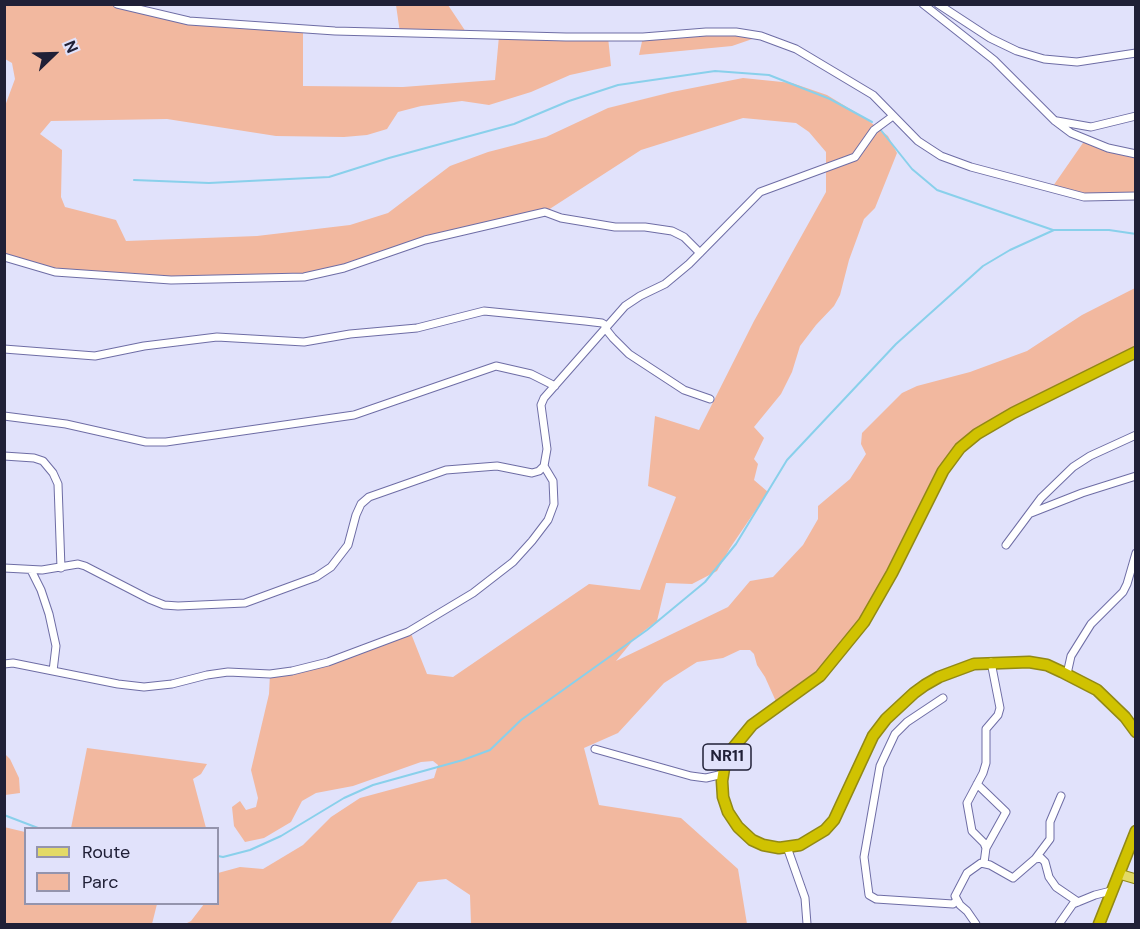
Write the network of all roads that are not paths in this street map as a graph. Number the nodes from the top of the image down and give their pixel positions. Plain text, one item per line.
1 (117, 4) edge
2 (923, 4) edge
3 (938, 4) edge
4 (1136, 53) edge
5 (893, 116) junction
6 (1136, 116) edge
7 (1055, 121) junction
8 (1136, 154) edge
9 (1136, 196) edge
10 (700, 253) junction
11 (4, 257) edge
12 (606, 327) junction
13 (4, 349) edge
14 (1136, 352) edge
15 (555, 386) junction
16 (710, 399) dead end
17 (4, 416) edge
18 (1136, 435) edge
19 (4, 456) edge
20 (544, 466) junction
21 (1136, 476) edge
22 (1031, 513) junction
23 (1006, 546) dead end
24 (1136, 553) edge
25 (4, 568) edge
26 (61, 568) junction
27 (31, 570) junction
28 (1132, 576) edge
29 (991, 662) junction
30 (4, 664) edge
31 (53, 671) junction
32 (1067, 674) junction
33 (943, 698) dead end
34 (1135, 731) edge
35 (595, 749) dead end
36 (723, 774) junction
37 (977, 784) junction
38 (1061, 796) dead end
39 (1136, 831) edge
40 (787, 847) junction
41 (986, 848) junction
42 (1035, 859) junction
43 (984, 863) junction
44 (1119, 874) junction
45 (1136, 879) edge
46 (1111, 891) junction
47 (957, 900) junction
48 (1078, 902) junction
49 (807, 924) edge
50 (976, 924) edge
51 (1059, 924) edge
52 (1099, 924) edge

1 - 5 street
2 - 7 street
3 - 4 street
5 - 9 street
5 - 10 street
6 - 7 street
7 - 8 street
10 - 11 street
10 - 12 street
12 - 13 street
12 - 15 street
12 - 16 street
14 - 36 highway, NR11
15 - 17 street
15 - 20 street
18 - 22 street
19 - 26 street
20 - 26 street
20 - 31 street
21 - 22 street
22 - 23 street
24 - 28 street
25 - 27 street
26 - 27 street
27 - 31 street
28 - 32 street
29 - 32 highway, NR11
29 - 37 street
29 - 40 highway, NR11
30 - 31 street
32 - 34 highway, NR11
33 - 47 street
35 - 36 street
36 - 40 highway, NR11
37 - 41 street
37 - 41 street
38 - 42 street
39 - 44 highway
40 - 49 street
41 - 43 street
42 - 43 street
42 - 48 street
43 - 47 street
44 - 45 main road
44 - 46 highway
46 - 48 street
46 - 52 highway
47 - 50 street
48 - 51 street

